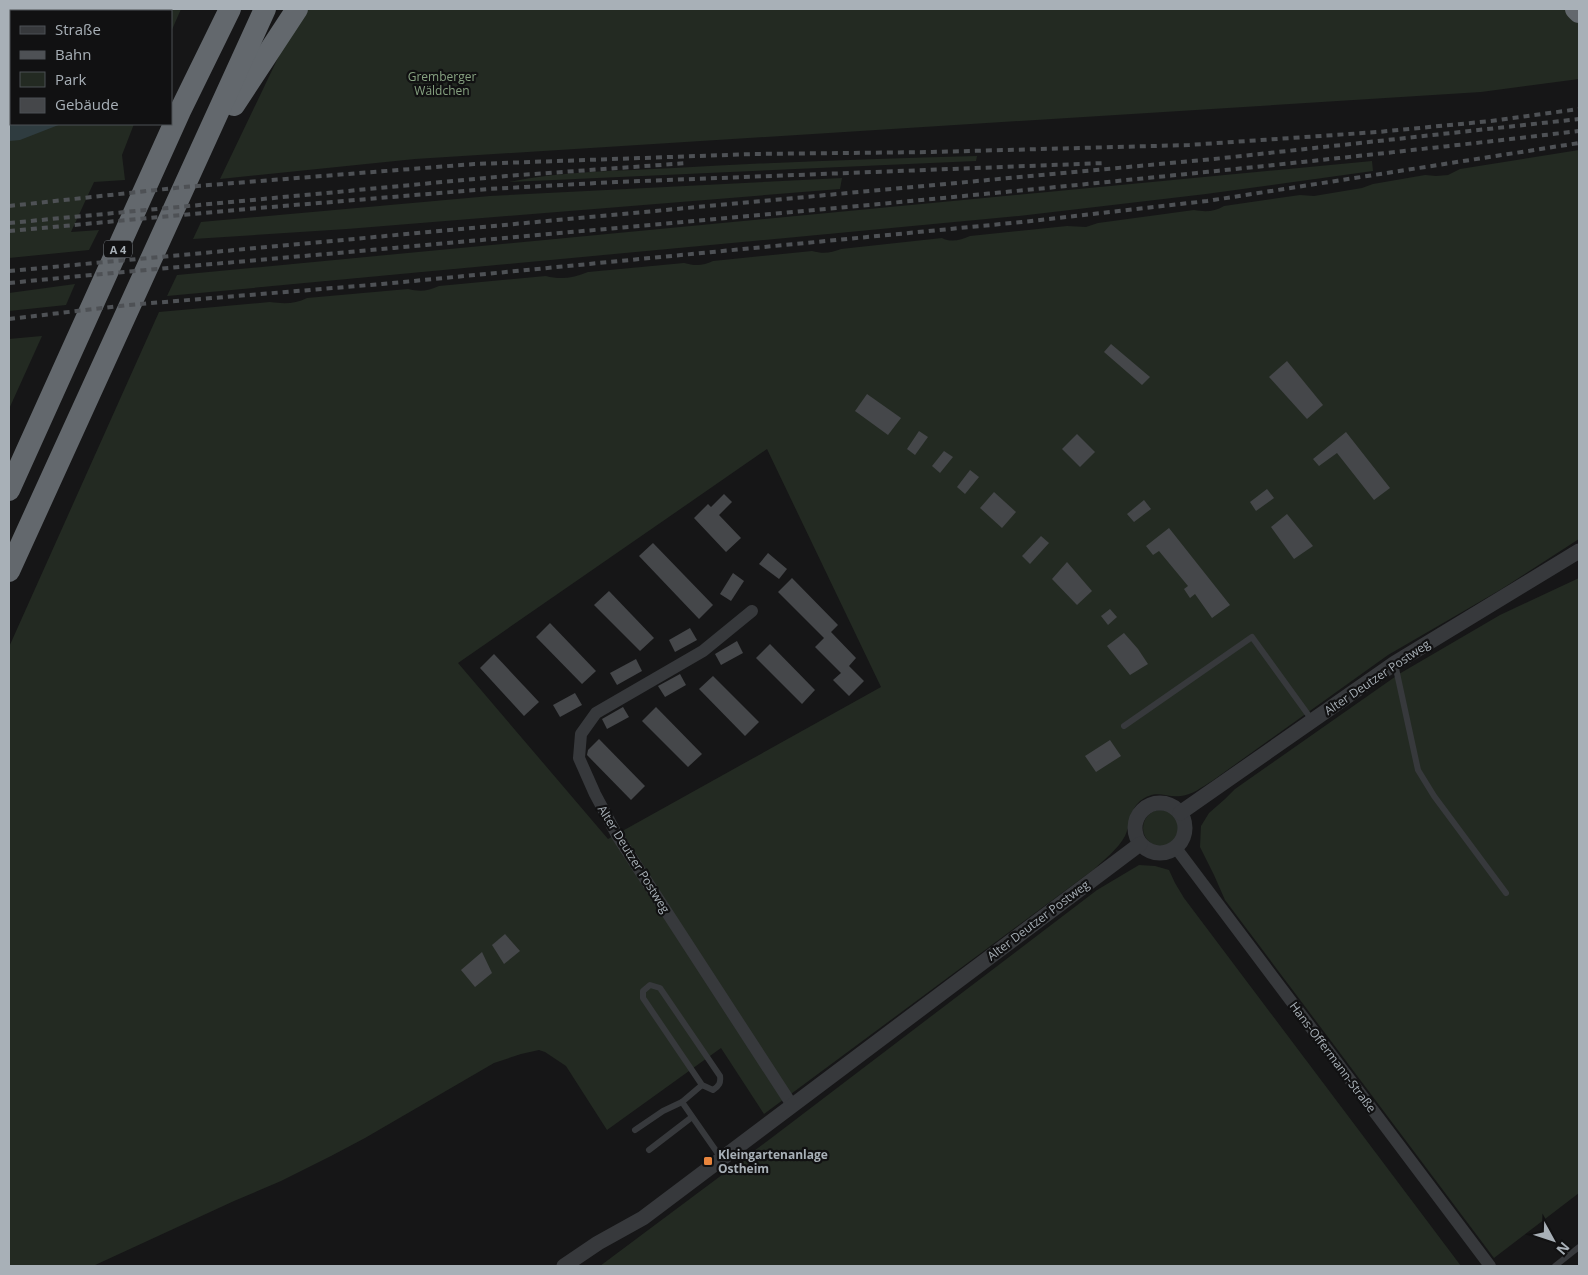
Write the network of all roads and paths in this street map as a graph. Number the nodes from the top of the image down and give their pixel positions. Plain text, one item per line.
1 (230, 9) edge
2 (265, 9) edge
3 (290, 9) edge
4 (297, 9) edge
5 (1576, 9) edge
6 (1579, 12) edge
7 (273, 46) junction
8 (194, 164) junction
9 (9, 490) edge
10 (1579, 551) edge
11 (9, 571) edge
12 (752, 610) dead end
13 (1395, 663) junction
14 (1312, 720) junction
15 (1124, 726) dead end
16 (1180, 813) junction
17 (1140, 844) junction
18 (1176, 848) junction
19 (1506, 894) dead end
20 (702, 1084) junction
21 (682, 1102) junction
22 (792, 1105) junction
23 (692, 1117) junction
24 (635, 1130) dead end
25 (649, 1150) dead end
26 (722, 1158) junction
27 (1579, 1247) edge
28 (1558, 1265) edge
29 (564, 1266) edge
30 (1490, 1266) edge

1 - 9 highway, A 4
2 - 8 highway, A 4
3 - 7 highway
4 - 7 highway
5 - 6 highway
7 - 8 highway
8 - 11 highway, A 4
10 - 13 street, Alter Deutzer Postweg
12 - 22 street, Alter Deutzer Postweg
13 - 14 street, Alter Deutzer Postweg
13 - 19 lane
14 - 15 lane
14 - 16 street, Alter Deutzer Postweg
16 - 17 street
16 - 18 street
17 - 18 street
17 - 22 street, Alter Deutzer Postweg
18 - 30 street, Hans-Offermann-Straße
20 - 20 lane
20 - 21 lane
21 - 23 lane
21 - 24 lane
22 - 26 street, Alter Deutzer Postweg
23 - 25 lane
23 - 26 lane
26 - 29 street, Alter Deutzer Postweg
27 - 28 lane

